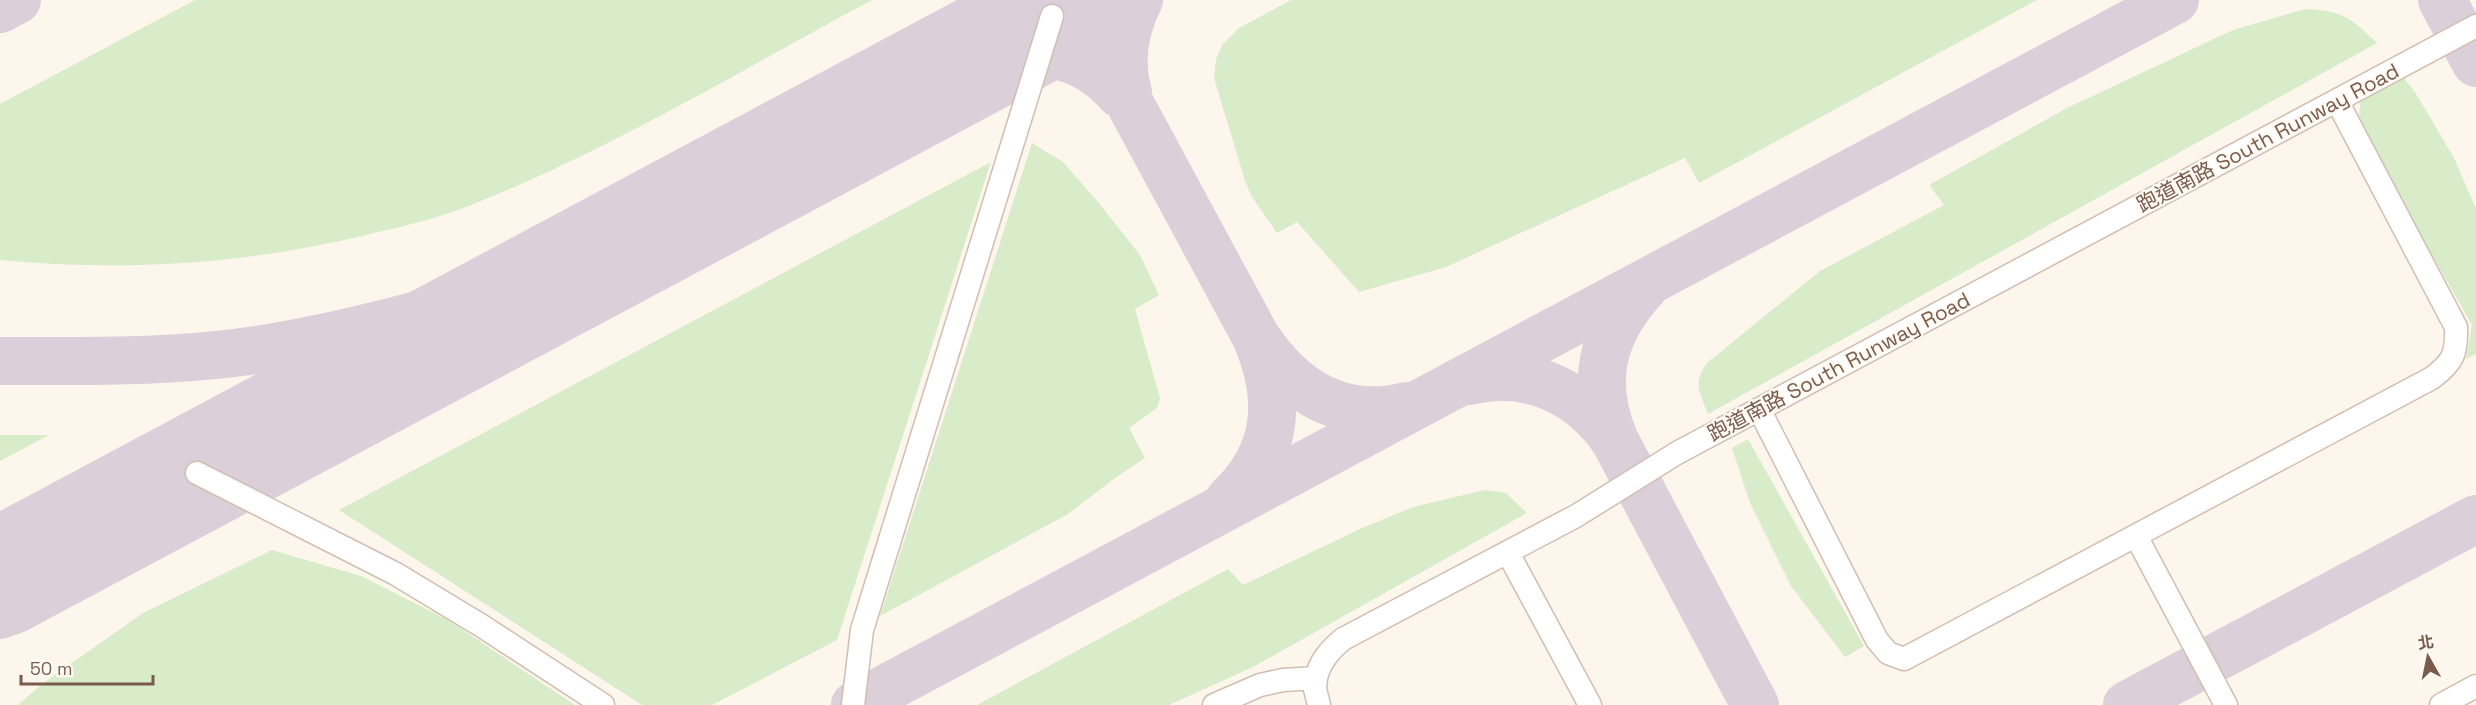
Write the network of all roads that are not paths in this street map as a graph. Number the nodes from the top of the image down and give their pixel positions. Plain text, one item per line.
1 (1052, 16) dead end
2 (2476, 26) edge
3 (2337, 101) junction
4 (1759, 409) junction
5 (197, 473) dead end
6 (2136, 536) junction
7 (1508, 553) junction
8 (1316, 678) junction
9 (2476, 686) edge
10 (603, 705) edge
11 (853, 705) edge
12 (1214, 705) edge
13 (1319, 705) edge
14 (1590, 705) edge
15 (2226, 705) edge
16 (2441, 705) edge

1 - 11 lane
2 - 3 lane, 跑道南路 South Runway Road
3 - 4 lane, 跑道南路 South Runway Road
3 - 6 lane
4 - 6 lane
4 - 7 lane, 跑道南路 South Runway Road
5 - 10 lane
6 - 15 lane
7 - 8 lane, 跑道南路 South Runway Road
7 - 14 lane
8 - 12 lane
8 - 13 lane
9 - 16 lane

